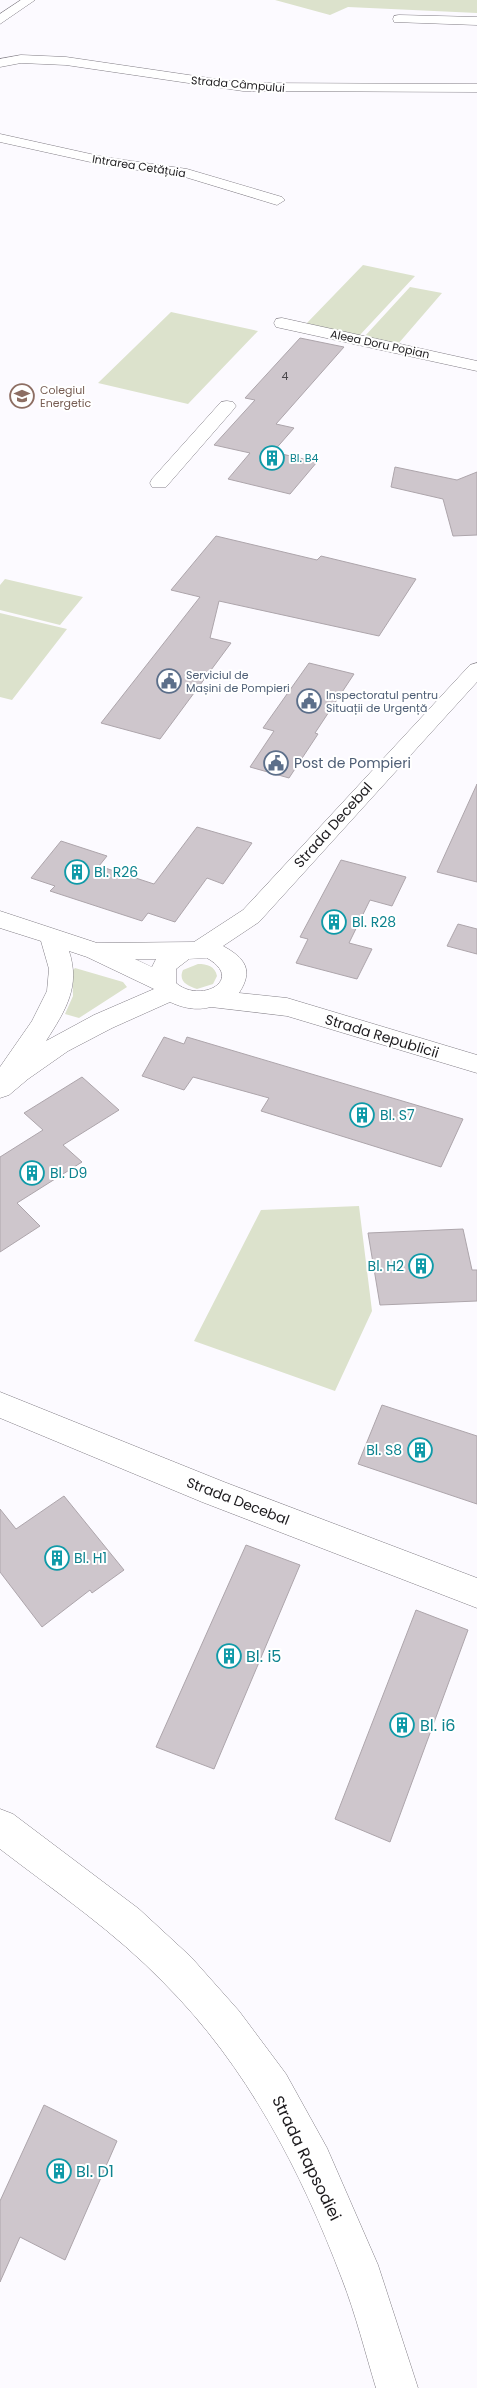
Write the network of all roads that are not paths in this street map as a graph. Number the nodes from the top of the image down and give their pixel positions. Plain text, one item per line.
1 (30, 0) edge
2 (399, 19) dead end
3 (0, 20) edge
4 (477, 21) edge
5 (5, 61) edge
6 (477, 88) edge
7 (0, 138) edge
8 (276, 200) dead end
9 (282, 323) dead end
10 (477, 366) edge
11 (227, 406) dead end
12 (159, 483) dead end
13 (477, 669) edge
14 (251, 916) junction
15 (0, 919) edge
16 (51, 935) junction
17 (194, 950) junction
18 (96, 951) junction
19 (234, 968) junction
20 (166, 987) junction
21 (213, 999) junction
22 (287, 1007) junction
23 (477, 1064) edge
24 (0, 1087) edge
25 (0, 1405) edge
26 (477, 1593) edge
27 (0, 1827) edge
28 (398, 2388) edge

1 - 3 street
2 - 4 street
5 - 6 street, Strada Câmpului
7 - 8 street, Intrarea Cetățuia
9 - 10 street, Aleea Doru Popian
11 - 12 street
13 - 14 street, Strada Decebal
14 - 17 street, Strada Decebal
14 - 19 street, Strada Decebal
15 - 16 street, Strada Republicii
16 - 18 street, Strada Republicii
16 - 24 street
17 - 18 street, Strada Republicii
17 - 19 street, Strada Republicii
17 - 20 street
18 - 20 street, Strada Republicii
19 - 21 street
19 - 22 street, Strada Republicii
20 - 21 street, Strada Republicii
20 - 24 street
21 - 22 street, Strada Republicii
22 - 23 street, Strada Republicii
25 - 26 street, Strada Decebal
27 - 28 street, Strada Rapsodiei

